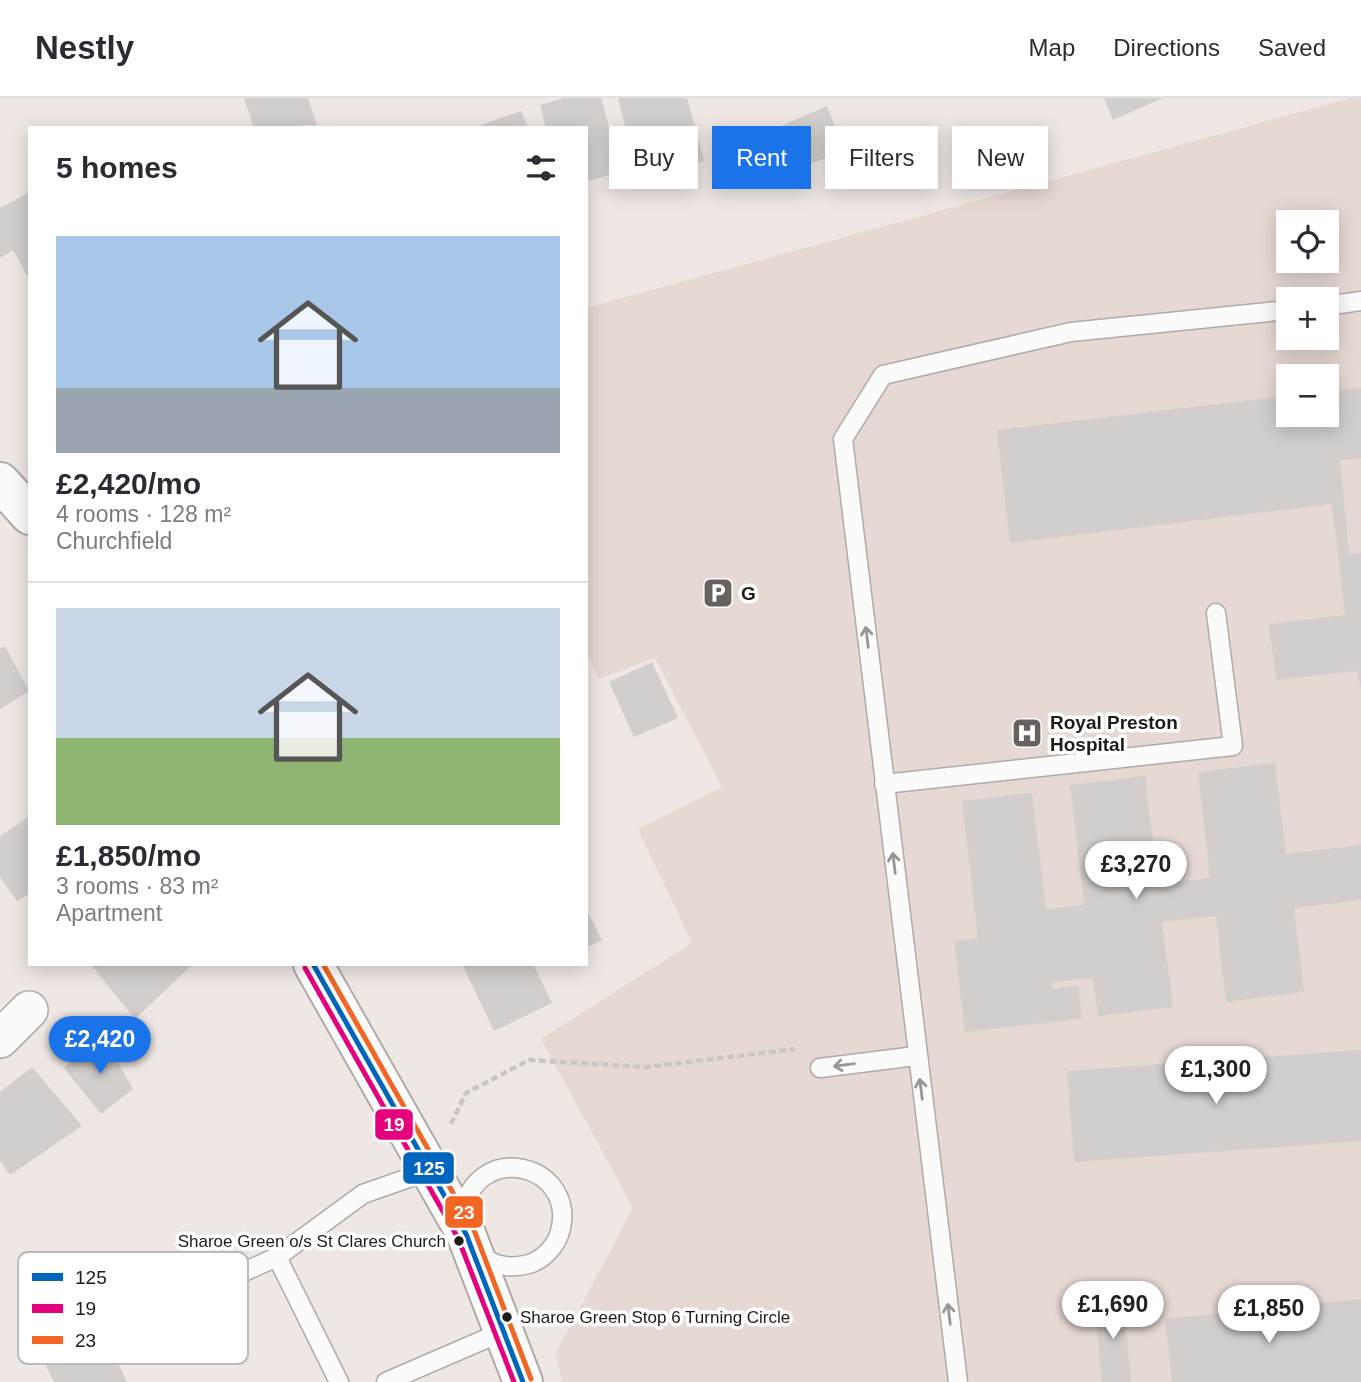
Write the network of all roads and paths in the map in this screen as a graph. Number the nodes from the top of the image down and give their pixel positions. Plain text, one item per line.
1 (1361, 302) edge
2 (1339, 305) edge
3 (1276, 311) edge
4 (0, 482) edge
5 (28, 513) edge
6 (1216, 613) dead end
7 (884, 784) junction
8 (314, 966) edge
9 (29, 1010) dead end
10 (0, 1039) edge
11 (808, 1048) dead end
12 (916, 1056) junction
13 (820, 1068) dead end
14 (431, 1170) junction
15 (469, 1241) junction
16 (276, 1257) junction
17 (248, 1270) edge
18 (504, 1331) junction
19 (339, 1382) edge
20 (386, 1382) edge
21 (523, 1382) edge
22 (958, 1382) edge

1 - 2 lane
7 -> 3 lane
4 - 5 street
6 - 7 lane
12 -> 7 lane
8 - 14 street
9 - 10 street
11 - 14 path
12 -> 13 lane
22 -> 12 lane
14 - 15 street
14 - 16 lane
15 - 15 lane
15 - 18 street
16 - 17 lane
16 - 19 lane
18 - 20 lane
18 - 21 street

